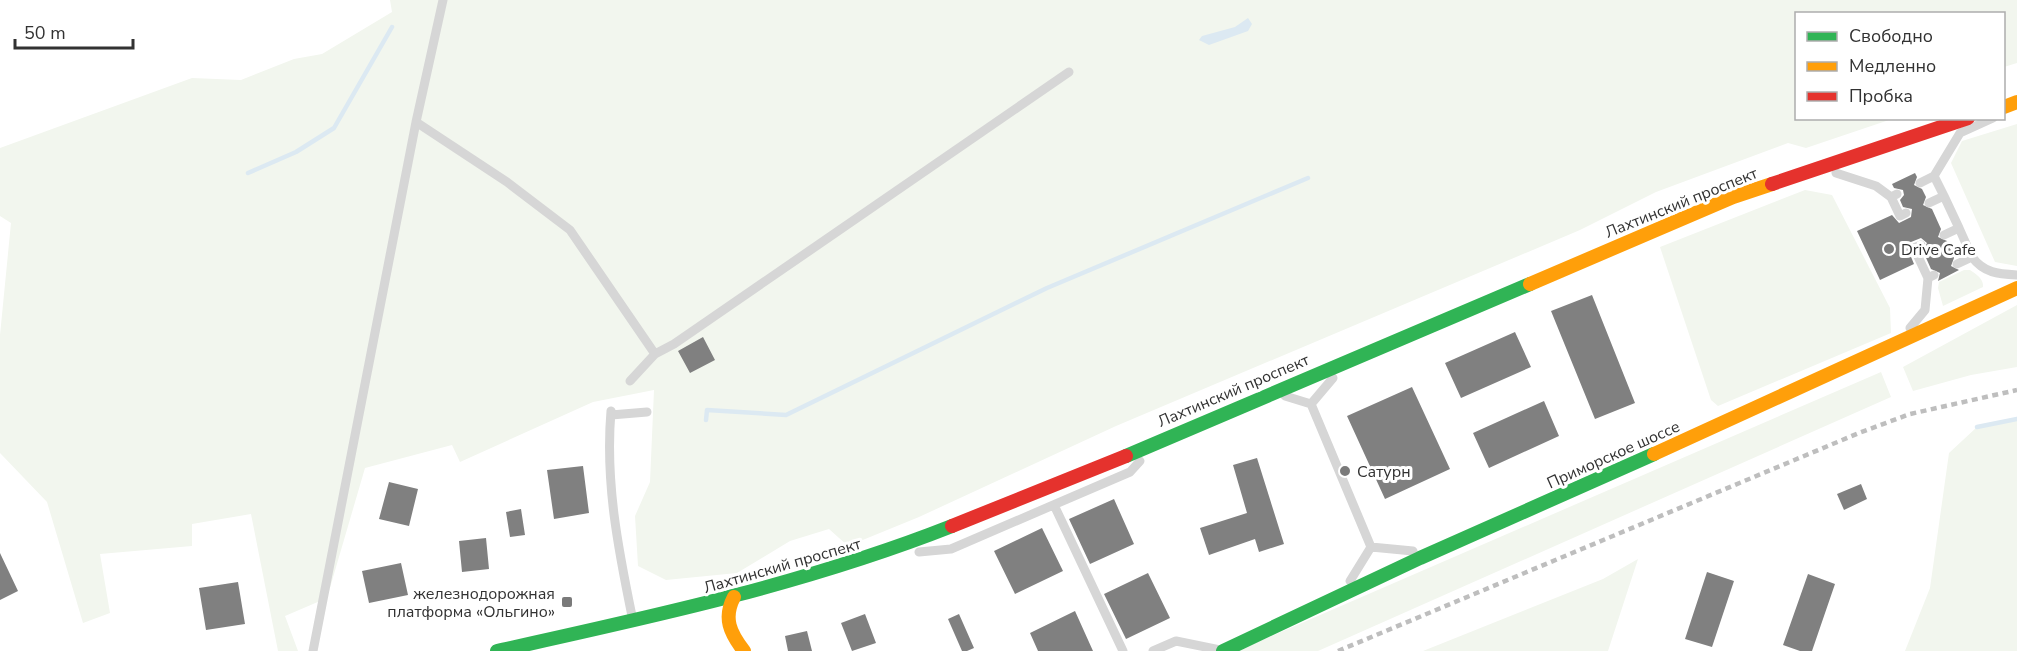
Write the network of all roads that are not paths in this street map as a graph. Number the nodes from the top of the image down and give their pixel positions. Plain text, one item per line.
1 (443, 0) edge
2 (1069, 72) dead end
3 (1962, 120) edge
4 (1989, 120) edge
5 (416, 122) junction
6 (1935, 176) junction
7 (1920, 183) dead end
8 (1742, 193) junction
9 (1944, 196) junction
10 (1929, 203) dead end
11 (1906, 213) dead end
12 (1959, 228) junction
13 (1944, 235) dead end
14 (1921, 245) dead end
15 (1972, 257) junction
16 (1957, 264) dead end
17 (2017, 275) edge
18 (2017, 288) edge
19 (1893, 349) junction
20 (655, 354) junction
21 (1348, 359) junction
22 (630, 381) dead end
23 (1272, 392) junction
24 (1311, 404) junction
25 (647, 412) dead end
26 (1160, 439) junction
27 (1054, 505) junction
28 (1371, 547) junction
29 (1429, 553) junction
30 (879, 555) junction
31 (1343, 592) junction
32 (734, 597) junction
33 (633, 620) junction
34 (313, 651) edge
35 (497, 651) edge
36 (744, 651) edge
37 (1123, 651) edge
38 (1154, 651) edge
39 (1223, 651) edge

1 - 5 lane
2 - 20 lane
3 - 8 main road, Лахтинский проспект
4 - 6 lane
5 - 20 lane
5 - 34 lane
6 - 7 lane
6 - 9 lane
8 - 11 lane
8 - 21 main road, Лахтинский проспект
9 - 10 lane
9 - 12 lane
12 - 13 lane
12 - 15 lane
14 - 19 lane
15 - 16 lane
15 - 17 lane
18 - 19 main road, Приморское шоссе
19 - 29 main road, Приморское шоссе
20 - 22 lane
21 - 23 main road, Лахтинский проспект
21 - 24 lane
23 - 24 lane
23 - 26 main road, Лахтинский проспект
24 - 28 lane
25 - 33 lane
26 - 27 lane
26 - 30 main road, Лахтинский проспект
27 - 30 lane
27 - 37 lane
28 - 29 lane
28 - 31 lane
29 - 31 main road, Приморское шоссе
30 - 32 main road, Лахтинский проспект
31 - 39 main road, Приморское шоссе
32 - 33 main road, Лахтинский проспект
32 - 36 main road
33 - 35 main road, Лахтинский проспект
38 - 39 lane

